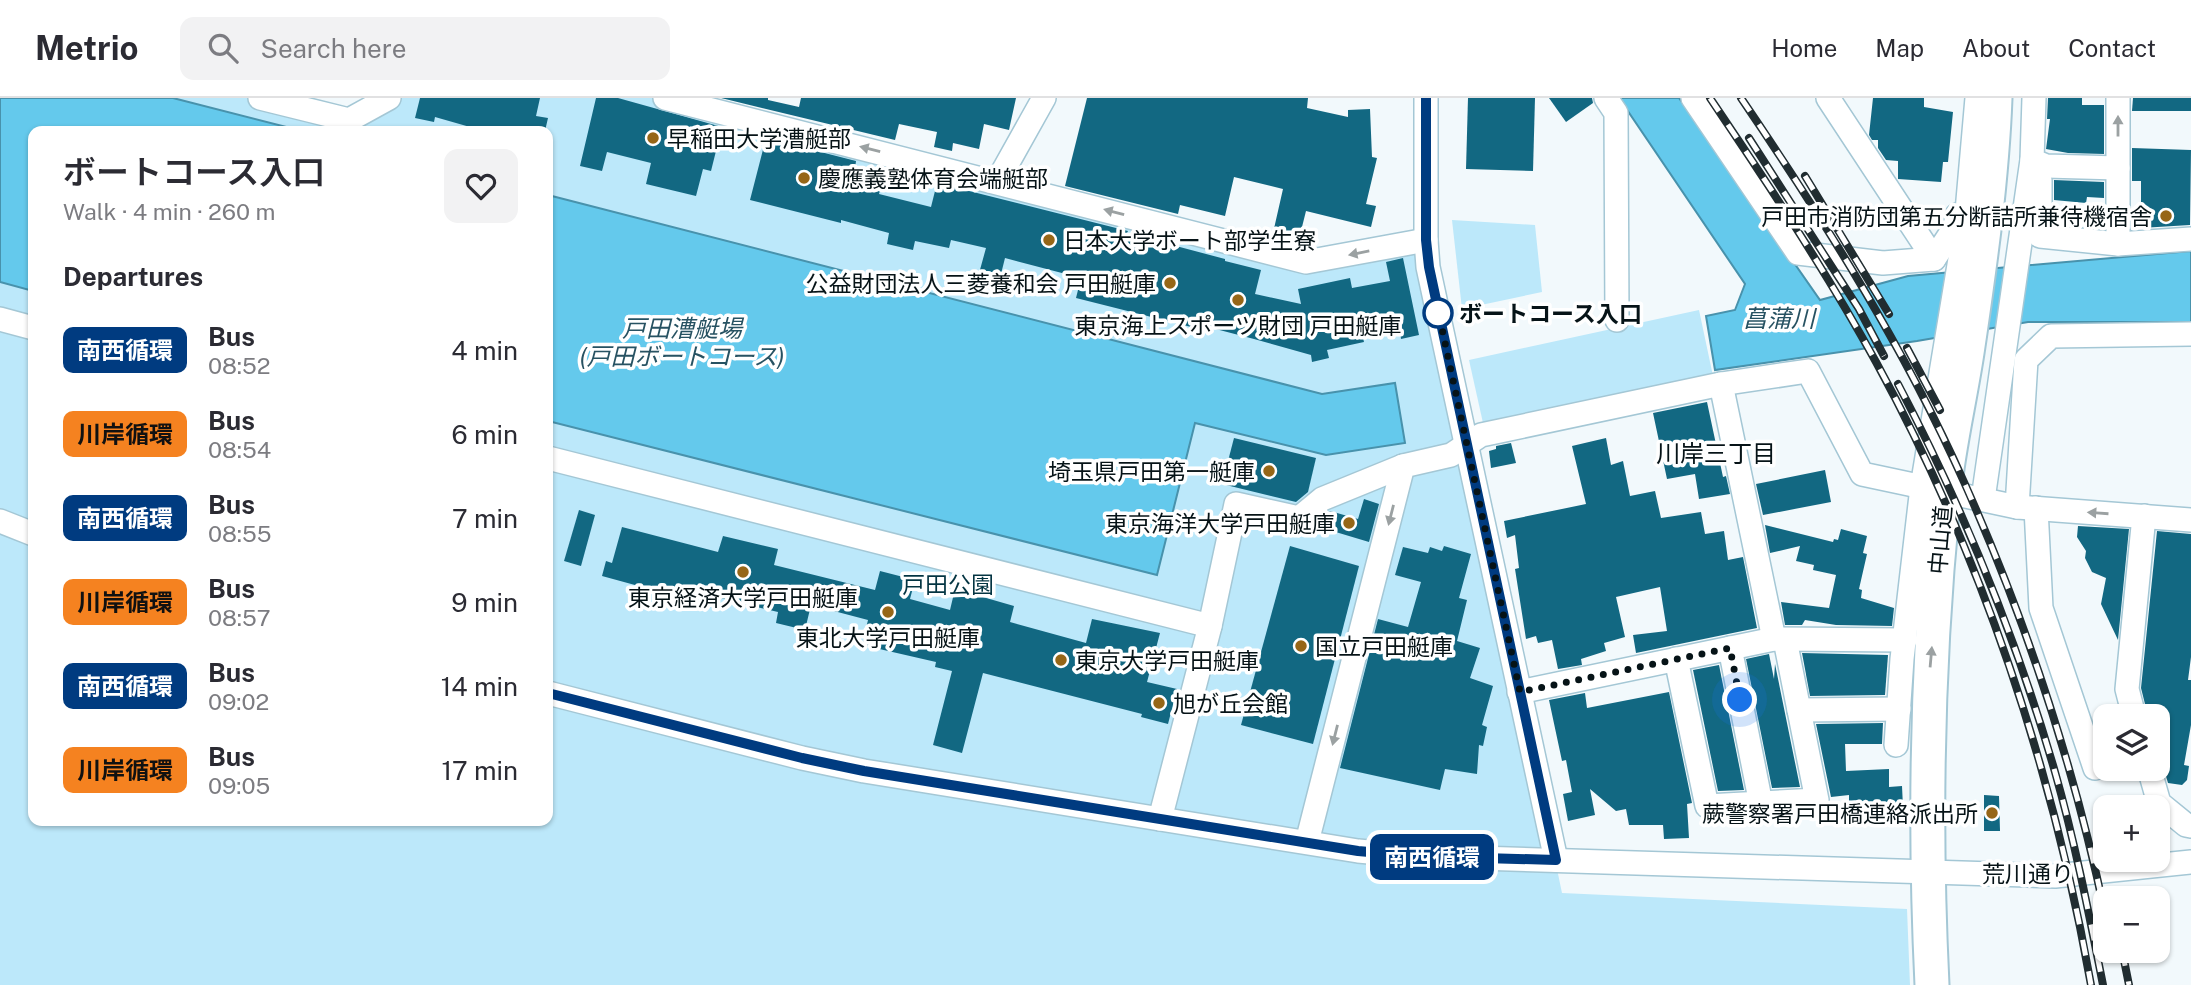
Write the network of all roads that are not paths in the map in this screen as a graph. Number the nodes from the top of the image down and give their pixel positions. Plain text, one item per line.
1 (260, 98) edge
2 (389, 98) edge
3 (665, 98) edge
4 (1044, 98) edge
5 (1426, 98) edge
6 (1606, 98) edge
7 (1693, 98) edge
8 (1828, 98) edge
9 (1977, 98) edge
10 (1995, 98) edge
11 (2015, 98) edge
12 (2034, 98) edge
13 (2118, 98) edge
14 (734, 106) edge
15 (352, 109) edge
16 (2036, 162) junction
17 (2118, 168) junction
18 (1972, 174) junction
19 (997, 182) junction
20 (2191, 239) edge
21 (1426, 240) junction
22 (2118, 244) junction
23 (1990, 252) junction
24 (1934, 259) junction
25 (0, 319) edge
26 (1616, 320) dead end
27 (28, 327) edge
28 (2191, 334) edge
29 (1721, 384) junction
30 (1466, 444) junction
31 (553, 459) edge
32 (1404, 466) junction
33 (1954, 493) junction
34 (2026, 508) junction
35 (2144, 516) junction
36 (2191, 520) edge
37 (0, 521) edge
38 (28, 532) edge
39 (1210, 626) junction
40 (1780, 640) junction
41 (1905, 640) junction
42 (1730, 648) junction
43 (1676, 659) junction
44 (1520, 692) junction
45 (553, 694) edge
46 (2131, 704) edge
47 (1899, 709) junction
48 (1799, 710) junction
49 (1896, 745) dead end
50 (2093, 762) edge
51 (2153, 781) edge
52 (1761, 804) junction
53 (1160, 819) junction
54 (2191, 827) edge
55 (1307, 842) junction
56 (1556, 860) junction
57 (2191, 862) edge
58 (1938, 872) junction
59 (1939, 912) junction
60 (1932, 985) edge
61 (1953, 985) edge

1 - 15 street
2 - 15 street
3 - 14 street
4 - 19 street
5 - 21 street
6 - 26 street
7 - 24 street
8 - 24 street
9 - 18 street
10 - 23 highway, 中山道
11 - 23 highway, 中山道
12 - 16 street
17 -> 13 street
19 -> 14 street
16 - 17 street
16 - 22 street
16 - 23 street
17 - 22 street
18 - 23 street
18 - 24 street
21 -> 19 street
20 - 22 street
21 - 30 street
23 - 33 highway, 中山道
23 - 33 street
25 - 27 street
28 - 34 street
29 - 30 street
29 - 33 street
29 - 40 street
30 - 32 street
30 - 44 street
31 - 39 street
32 - 39 street
32 -> 55 street
33 - 34 street
33 - 41 street
33 - 58 highway, 中山道
35 -> 34 street
34 - 50 street
35 - 36 street
35 - 46 street
37 - 38 street
39 - 53 street
40 - 41 street
40 - 42 street
40 - 48 street
41 - 47 street
42 - 43 street
42 - 52 street
43 - 44 street
43 - 52 street
44 - 56 street
45 - 53 street, 荒川通り
47 - 48 street
47 - 49 street
48 - 52 street
51 - 54 street
53 - 55 street, 荒川通り
55 - 56 street, 荒川通り
56 - 58 street, 荒川通り
57 - 58 street, 荒川通り
58 - 59 highway, 中山道
59 - 60 highway, 中山道
59 - 61 highway, 中山道

